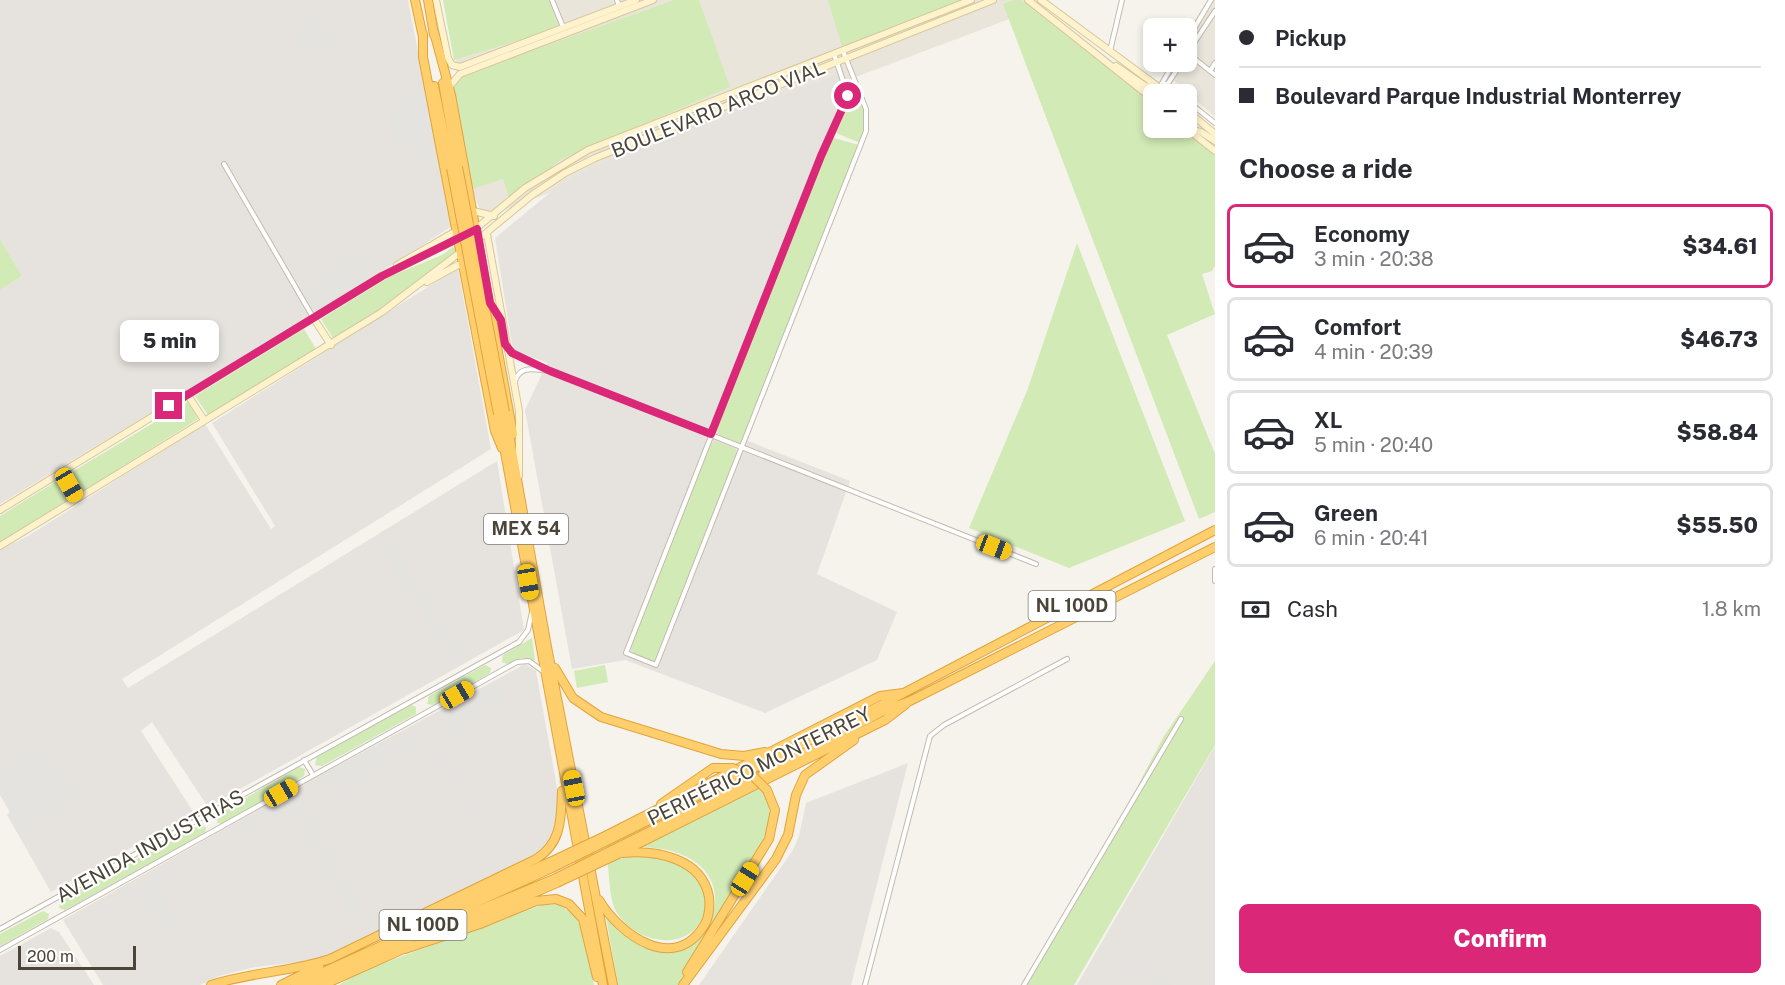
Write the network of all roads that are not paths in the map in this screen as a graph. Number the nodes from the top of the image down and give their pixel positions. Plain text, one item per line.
1 (415, 0) edge
2 (428, 0) edge
3 (436, 0) edge
4 (552, 0) edge
5 (636, 0) edge
6 (653, 0) edge
7 (971, 0) edge
8 (993, 0) edge
9 (1028, 0) edge
10 (1041, 0) edge
11 (1122, 0) edge
12 (1211, 0) edge
13 (618, 3) edge
14 (1215, 11) edge
15 (608, 14) junction
16 (1197, 24) edge
17 (563, 28) junction
18 (434, 32) junction
19 (423, 34) junction
20 (443, 38) junction
21 (1197, 39) edge
22 (843, 51) junction
23 (1110, 51) junction
24 (834, 54) junction
25 (847, 58) junction
26 (1197, 60) edge
27 (837, 62) junction
28 (1109, 63) junction
29 (1215, 63) edge
30 (1210, 71) junction
31 (1168, 72) edge
32 (1215, 75) edge
33 (1162, 81) junction
34 (1143, 84) edge
35 (1151, 84) edge
36 (1161, 84) edge
37 (1166, 84) edge
38 (450, 86) junction
39 (1143, 91) edge
40 (451, 95) junction
41 (717, 100) junction
42 (720, 107) junction
43 (1197, 109) edge
44 (1197, 119) edge
45 (1215, 123) edge
46 (1197, 131) edge
47 (1215, 134) edge
48 (1197, 136) edge
49 (1215, 141) edge
50 (1215, 151) edge
51 (224, 164) dead end
52 (455, 167) junction
53 (473, 211) junction
54 (494, 216) junction
55 (453, 218) junction
56 (477, 229) junction
57 (487, 234) junction
58 (457, 235) junction
59 (479, 240) junction
60 (461, 251) junction
61 (483, 263) junction
62 (464, 267) junction
63 (411, 292) junction
64 (490, 303) junction
65 (314, 319) junction
66 (501, 320) junction
67 (505, 344) junction
68 (331, 345) junction
69 (550, 371) junction
70 (515, 390) junction
71 (188, 394) junction
72 (501, 413) junction
73 (204, 420) junction
74 (711, 434) junction
75 (741, 447) junction
76 (504, 452) junction
77 (514, 462) junction
78 (61, 472) junction
79 (518, 486) junction
80 (76, 498) junction
81 (0, 510) edge
82 (1215, 530) edge
83 (0, 546) edge
84 (1215, 547) edge
85 (1036, 564) dead end
86 (1215, 569) edge
87 (1215, 581) edge
88 (533, 608) junction
89 (547, 646) junction
90 (1067, 659) dead end
91 (545, 673) junction
92 (905, 693) junction
93 (909, 700) junction
94 (1181, 719) dead end
95 (861, 732) junction
96 (793, 740) junction
97 (304, 760) junction
98 (313, 776) junction
99 (564, 780) junction
100 (640, 819) junction
101 (608, 837) junction
102 (615, 853) junction
103 (551, 865) junction
104 (556, 880) junction
105 (596, 895) junction
106 (0, 929) edge
107 (380, 936) junction
108 (405, 949) junction
109 (0, 950) edge
110 (330, 959) junction
111 (343, 977) junction
112 (211, 985) edge
113 (281, 985) edge
114 (295, 985) edge
115 (309, 985) edge
116 (323, 985) edge
117 (330, 985) edge
118 (602, 985) edge
119 (613, 985) edge
120 (683, 985) edge
121 (865, 985) edge
122 (1024, 985) edge

1 - 19 highway, MEX 54
2 - 18 highway, MEX 54
3 - 20 street
4 - 17 street
5 - 13 street
6 - 15 street
7 - 22 street, BOULEVARD ARCO VIAL
8 - 25 street, BOULEVARD ARCO VIAL
9 - 28 street
10 - 23 street
11 - 23 street
12 - 16 street
13 - 15 street
14 - 21 street
15 - 17 street
15 - 38 street
17 - 20 street
18 - 40 highway
18 - 52 highway, MEX 54
19 - 52 highway, MEX 54
19 - 55 highway
20 - 38 street
22 - 24 street, BOULEVARD ARCO VIAL
22 - 25 street
23 - 35 street
24 - 27 street
24 - 41 street, BOULEVARD ARCO VIAL
25 - 27 street, BOULEVARD ARCO VIAL
25 - 75 street
26 - 30 street
27 - 42 street, BOULEVARD ARCO VIAL
27 - 74 street
28 - 34 street
28 - 39 street
29 - 30 street
30 - 32 street
31 - 33 street
33 - 36 street
33 - 37 street
38 - 40 street
40 - 53 highway
41 - 42 street
41 - 54 street, BOULEVARD ARCO VIAL
42 - 57 street, BOULEVARD ARCO VIAL
43 - 45 street
44 - 47 street
46 - 49 street
48 - 50 street
51 - 65 street
52 - 72 highway, MEX 54, bridge
53 - 54 street
53 - 55 highway
53 - 56 highway
54 - 56 street, BOULEVARD ARCO VIAL
55 - 58 highway
56 - 58 street, BOULEVARD ARCO VIAL
56 - 59 highway
57 - 59 street, BOULEVARD ARCO VIAL
57 - 66 street
58 - 60 highway
58 - 65 street, BOULEVARD ARCO VIAL
59 - 60 street, BOULEVARD ARCO VIAL
59 - 61 highway
60 - 62 highway
60 - 63 street, BOULEVARD ARCO VIAL
61 - 62 highway
61 - 64 highway
62 - 63 street
62 - 76 highway
63 - 68 street
64 - 66 street
64 - 77 highway
65 - 68 street
65 - 71 street, BOULEVARD ARCO VIAL
66 - 67 street
67 - 69 street
67 - 70 street
68 - 73 street
69 - 70 street
69 - 74 street
70 - 79 street
71 - 73 street
71 - 78 street, BOULEVARD ARCO VIAL
72 - 76 highway, MEX 54
72 - 77 highway, MEX 54
73 - 80 street
74 - 75 street
74 - 75 street
75 - 85 street
76 - 88 highway, MEX 54
77 - 79 highway, MEX 54
78 - 80 street
78 - 81 street, BOULEVARD ARCO VIAL
79 - 89 highway, MEX 54
80 - 83 street
82 - 92 highway, PERIFÉRICO MONTERREY / NL 100D
84 - 93 highway, PERIFÉRICO MONTERREY / NL 100D
86 - 87 street
88 - 91 highway, MEX 54
88 - 97 street, AVENIDA INDUSTRIAS
89 - 96 highway
89 - 105 highway, MEX 54
90 - 121 street
91 - 98 street, AVENIDA INDUSTRIAS
91 - 99 highway, MEX 54
92 - 96 highway
92 - 101 highway, PERIFÉRICO MONTERREY / NL 100D
93 - 95 highway
93 - 102 highway, PERIFÉRICO MONTERREY / NL 100D
94 - 122 street
95 - 102 highway
95 - 120 highway
96 - 100 highway
97 - 98 street
97 - 106 street, AVENIDA INDUSTRIAS
98 - 109 street, AVENIDA INDUSTRIAS
99 - 107 highway
99 - 118 highway, MEX 54
100 - 101 highway
100 - 120 highway, bridge
101 - 103 highway, PERIFÉRICO MONTERREY / NL 100D, bridge
102 - 104 highway, PERIFÉRICO MONTERREY / NL 100D, bridge
102 - 105 highway
103 - 107 highway
103 - 114 highway, PERIFÉRICO MONTERREY / NL 100D
104 - 108 highway
104 - 115 highway, PERIFÉRICO MONTERREY / NL 100D
105 - 119 highway, MEX 54
107 - 110 highway
108 - 111 highway
108 - 118 highway
110 - 112 highway
110 - 113 highway
111 - 116 highway
111 - 117 highway

